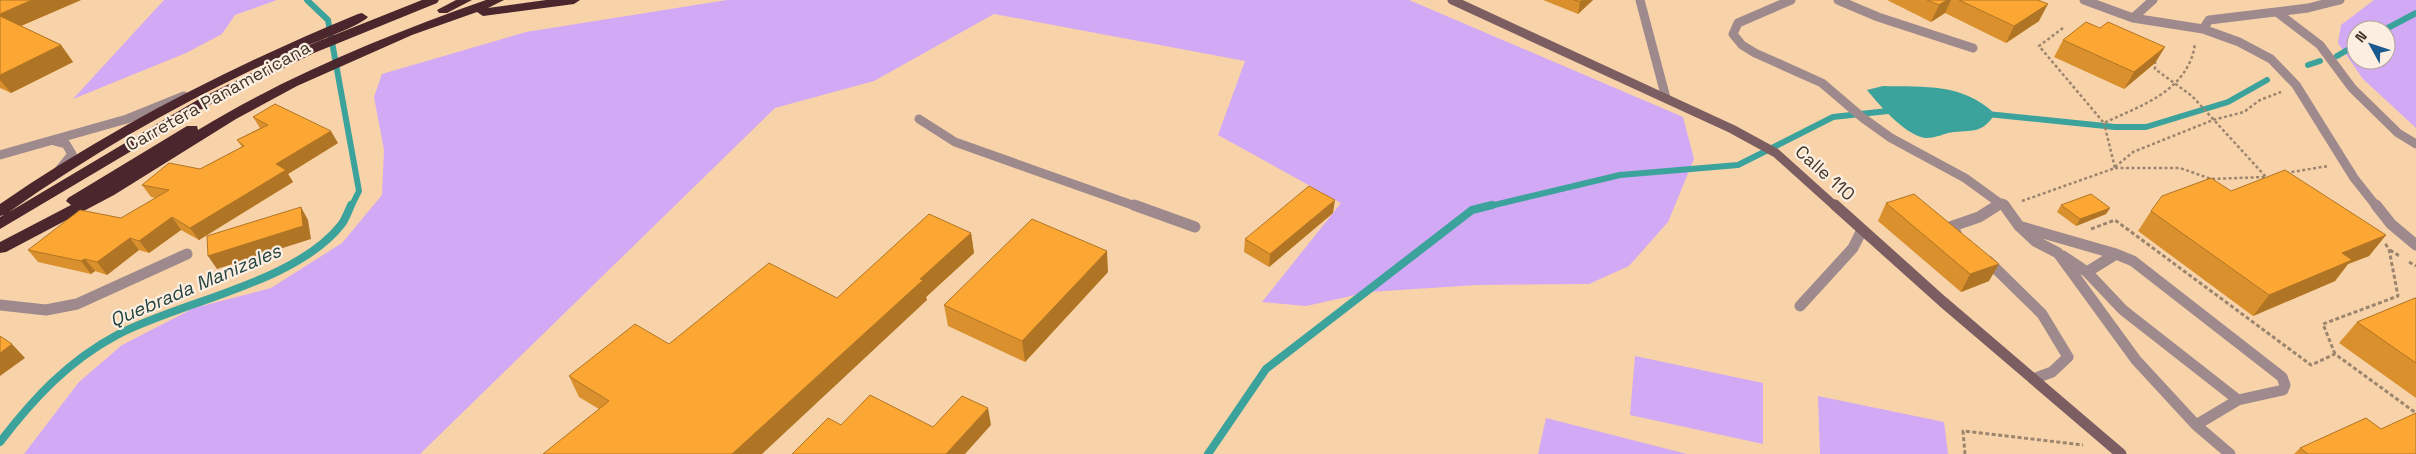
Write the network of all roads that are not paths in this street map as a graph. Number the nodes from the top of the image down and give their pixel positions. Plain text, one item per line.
1 (405, 0) edge
2 (433, 0) edge
3 (466, 0) edge
4 (498, 0) edge
5 (574, 0) edge
6 (1452, 0) edge
7 (1640, 0) edge
8 (1792, 0) edge
9 (1838, 0) edge
10 (2084, 0) edge
11 (2153, 0) edge
12 (2340, 0) edge
13 (2278, 13) junction
14 (448, 18) junction
15 (2134, 18) junction
16 (2199, 29) junction
17 (1973, 48) dead end
18 (196, 92) junction
19 (1666, 98) junction
20 (919, 119) dead end
21 (52, 141) junction
22 (2416, 144) edge
23 (0, 155) edge
24 (55, 173) junction
25 (2002, 203) junction
26 (0, 211) edge
27 (0, 224) edge
28 (2019, 226) junction
29 (1195, 227) dead end
30 (1862, 230) junction
31 (1964, 239) edge
32 (2416, 245) edge
33 (0, 248) edge
34 (1977, 252) edge
35 (2058, 253) junction
36 (187, 254) dead end
37 (2116, 254) junction
38 (2087, 272) junction
39 (0, 305) edge
40 (1800, 306) dead end
41 (2033, 379) junction
42 (2238, 400) junction
43 (2196, 425) junction
44 (2121, 454) edge
45 (2230, 454) edge

1 - 18 highway
2 - 27 highway, Carretera Panamericana
3 - 33 highway, Carretera Panamericana
4 - 14 highway
5 - 14 highway
6 - 19 main road, Calle 110
7 - 19 street
8 - 25 street
9 - 17 street
10 - 15 street
11 - 15 street
12 - 13 street
13 - 16 street
13 - 22 street
14 - 33 highway
15 - 16 street
16 - 32 street
18 - 21 street
18 - 24 highway
19 - 30 main road, Calle 110
20 - 29 street
21 - 23 street
21 - 24 street
24 - 26 highway
25 - 28 street
25 - 31 street
28 - 35 street
28 - 37 street
30 - 40 street
30 - 41 main road, Calle 110
34 - 41 street
35 - 38 street
35 - 43 street
36 - 39 street
37 - 38 street
37 - 42 street
38 - 42 street
41 - 44 main road, Calle 110
42 - 43 street
43 - 45 street

